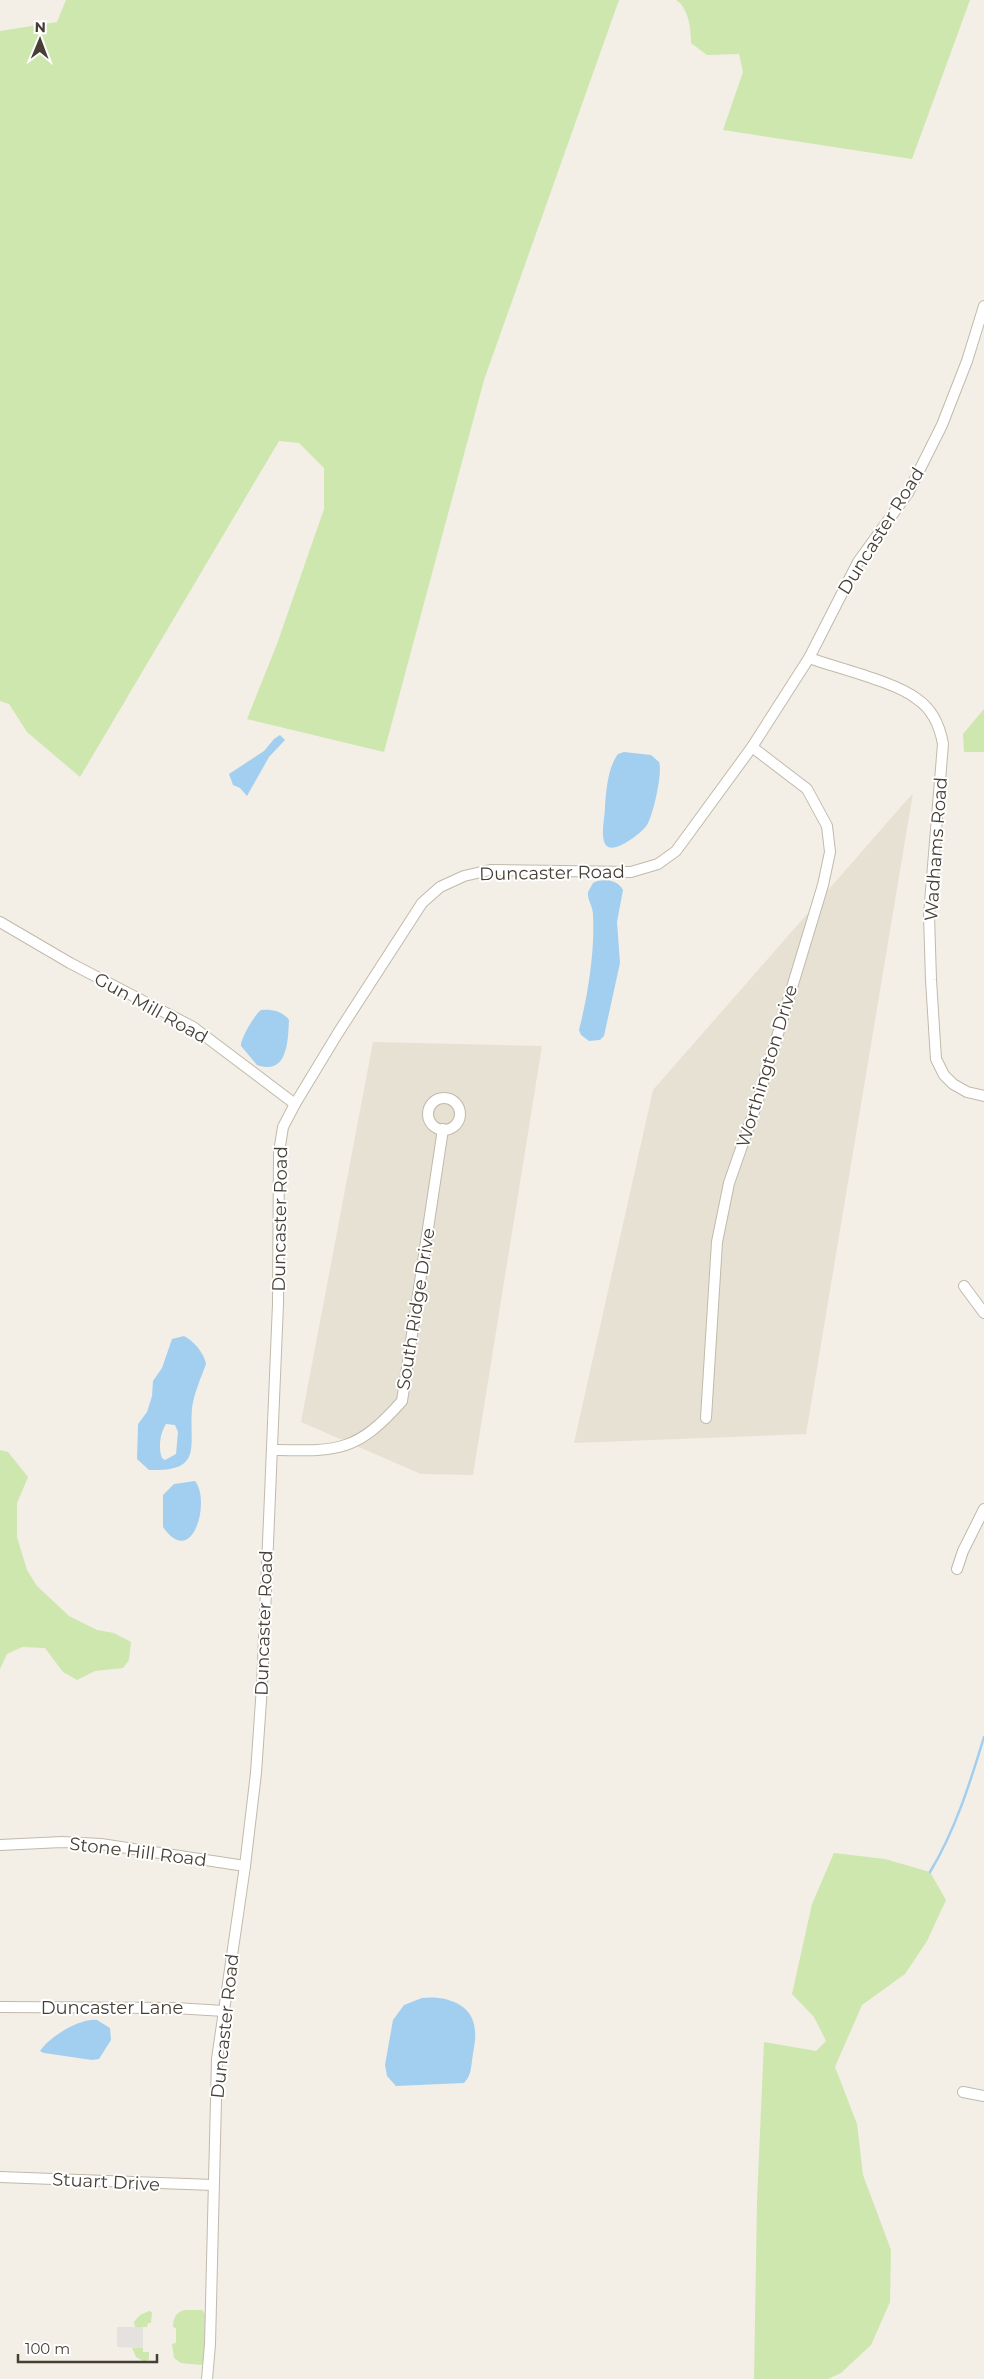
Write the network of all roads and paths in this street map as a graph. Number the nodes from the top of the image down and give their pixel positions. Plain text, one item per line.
1 (984, 306) edge
2 (809, 658) junction
3 (752, 747) junction
4 (0, 922) edge
5 (984, 1096) edge
6 (295, 1104) junction
7 (443, 1129) dead end
8 (964, 1286) dead end
9 (984, 1313) edge
10 (706, 1418) dead end
11 (272, 1450) junction
12 (984, 1510) edge
13 (957, 1569) dead end
14 (0, 1845) edge
15 (245, 1866) junction
16 (0, 2007) edge
17 (224, 2011) junction
18 (963, 2092) dead end
19 (984, 2096) edge
20 (0, 2177) edge
21 (213, 2185) junction
22 (207, 2379) edge

1 - 2 street, Duncaster Road
2 - 3 street, Duncaster Road
2 - 5 street, Wadhams Road
3 - 6 street, Duncaster Road
3 - 10 street, Worthington Drive
4 - 6 street, Gun Mill Road
6 - 11 street, Duncaster Road
7 - 11 street, South Ridge Drive
8 - 9 street
11 - 15 street, Duncaster Road
12 - 13 street
14 - 15 street, Stone Hill Road
15 - 17 street, Duncaster Road
16 - 17 street, Duncaster Lane
17 - 21 street, Duncaster Road
18 - 19 street
20 - 21 street, Stuart Drive
21 - 22 street, Duncaster Road

